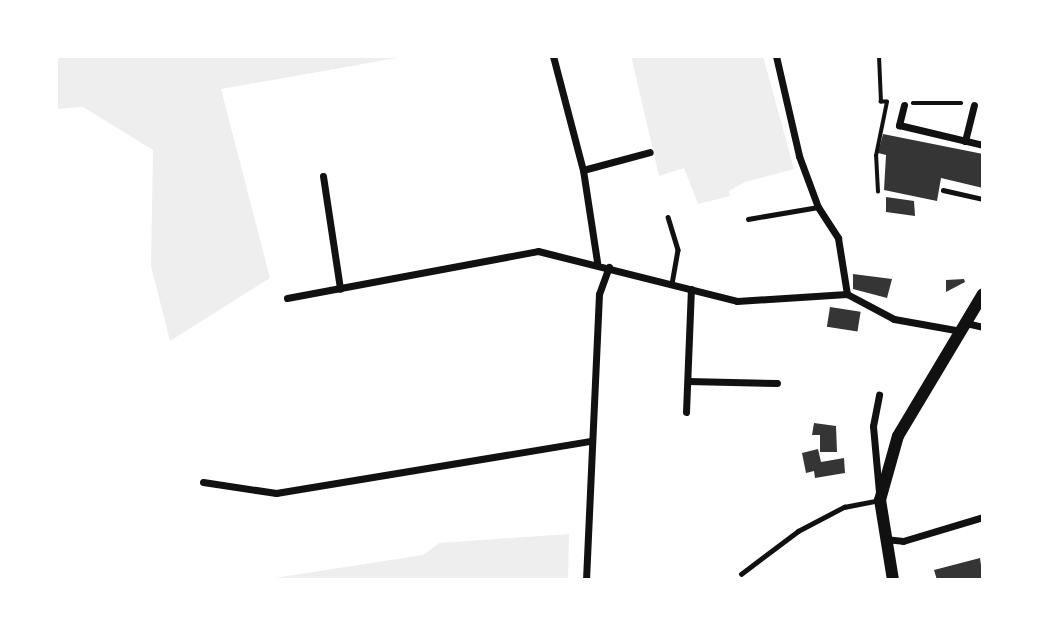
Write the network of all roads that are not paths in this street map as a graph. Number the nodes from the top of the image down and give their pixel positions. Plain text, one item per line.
1 (552, 56) edge
2 (775, 56) edge
3 (904, 105) road end
4 (974, 105) road end
5 (965, 141) junction
6 (983, 145) edge
7 (650, 152) dead end
8 (583, 170) junction
9 (323, 176) dead end
10 (943, 190) dead end
11 (983, 199) edge
12 (818, 206) junction
13 (668, 217) dead end
14 (748, 219) dead end
15 (597, 262) junction
16 (609, 267) junction
17 (672, 284) junction
18 (340, 289) junction
19 (691, 289) junction
20 (847, 294) junction
21 (983, 294) edge
22 (287, 298) dead end
23 (964, 327) junction
24 (983, 327) edge
25 (688, 381) junction
26 (777, 383) dead end
27 (879, 395) dead end
28 (686, 412) dead end
29 (591, 441) junction
30 (203, 482) dead end
31 (880, 500) junction
32 (983, 517) edge
33 (884, 539) junction
34 (741, 574) dead end
35 (586, 580) edge
36 (893, 580) edge

1 - 8 street
2 - 12 street
3 - 5 street
4 - 5 street
5 - 6 street
7 - 8 street
8 - 15 street
9 - 18 street
10 - 11 lane
12 - 14 lane
12 - 20 street
13 - 17 lane
15 - 16 street
15 - 18 street
16 - 17 street
16 - 29 street
17 - 19 street
18 - 22 street
19 - 20 street
19 - 25 street
20 - 23 street
21 - 23 main road
23 - 24 street
23 - 31 main road
25 - 26 street
25 - 28 street
27 - 31 street
29 - 30 street
29 - 35 street
31 - 33 main road
31 - 34 lane
32 - 33 street
33 - 36 main road

